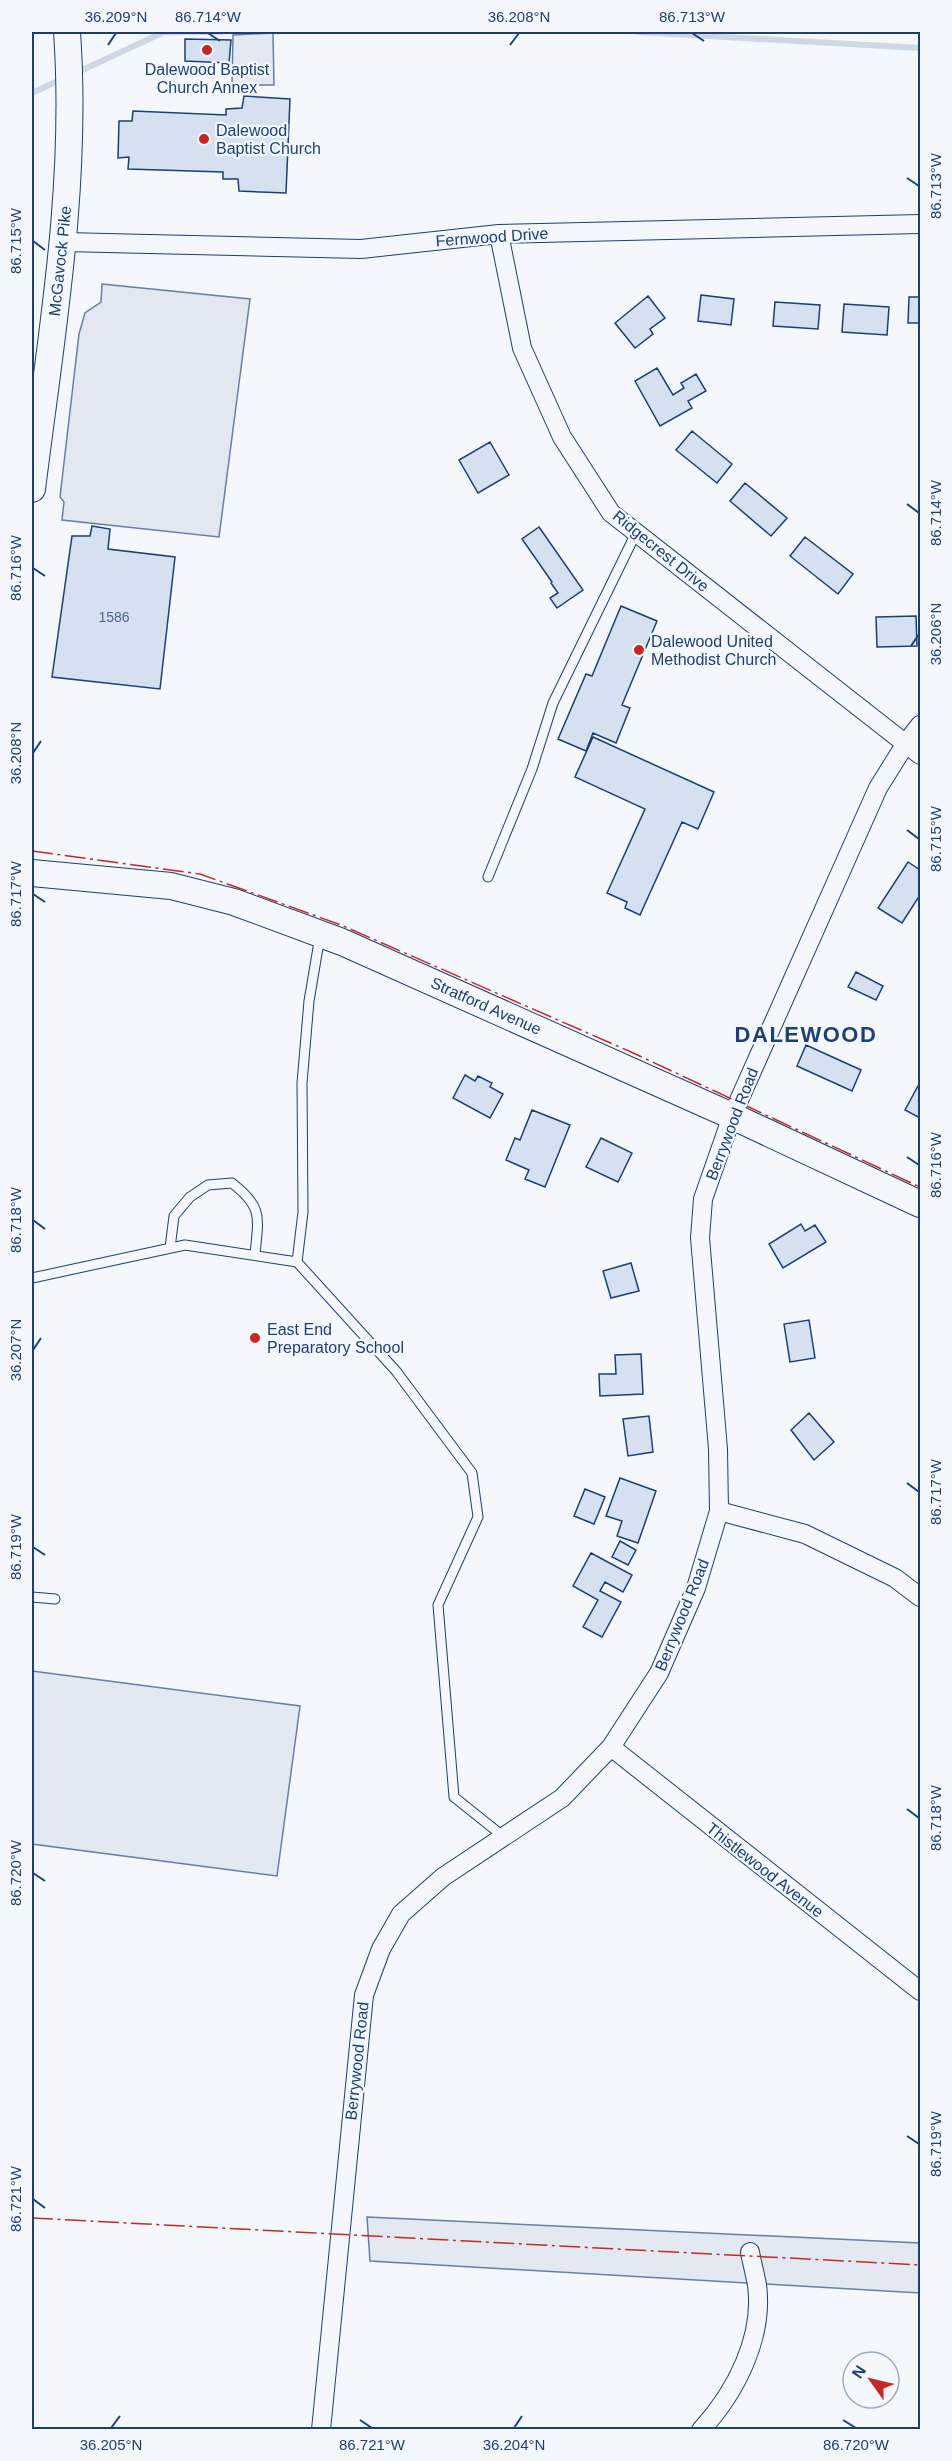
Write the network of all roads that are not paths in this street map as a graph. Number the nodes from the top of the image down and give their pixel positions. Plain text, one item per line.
1 (67, 32) edge
2 (921, 224) edge
3 (498, 234) junction
4 (64, 242) junction
5 (32, 476) edge
6 (636, 533) junction
7 (921, 725) edge
8 (906, 743) junction
9 (921, 755) edge
10 (32, 873) edge
11 (488, 877) dead end
12 (320, 934) junction
13 (732, 1116) junction
14 (921, 1204) edge
15 (170, 1248) junction
16 (255, 1255) junction
17 (297, 1262) junction
18 (32, 1278) edge
19 (719, 1511) junction
20 (32, 1597) edge
21 (921, 1597) edge
22 (55, 1599) dead end
23 (611, 1747) junction
24 (504, 1838) junction
25 (921, 1991) edge
26 (750, 2253) dead end
27 (321, 2430) edge
28 (701, 2430) edge

1 - 4 street, McGavock Pike
2 - 3 street, Fernwood Drive
3 - 4 street, Fernwood Drive
3 - 6 street, Ridgecrest Drive
4 - 5 street, McGavock Pike
6 - 8 street, Ridgecrest Drive
6 - 11 lane
7 - 8 street, Berrywood Road
8 - 9 street, Ridgecrest Drive
8 - 13 street, Berrywood Road
10 - 12 street, Stratford Avenue
12 - 13 street, Stratford Avenue
12 - 17 lane
13 - 14 street, Stratford Avenue
13 - 19 street, Berrywood Road
15 - 16 lane
15 - 16 lane
15 - 18 lane
16 - 17 lane
17 - 24 lane
19 - 21 street
19 - 23 street, Berrywood Road
20 - 22 lane
23 - 24 street, Berrywood Road
23 - 25 street, Thistlewood Avenue
24 - 27 street, Berrywood Road
26 - 28 street

